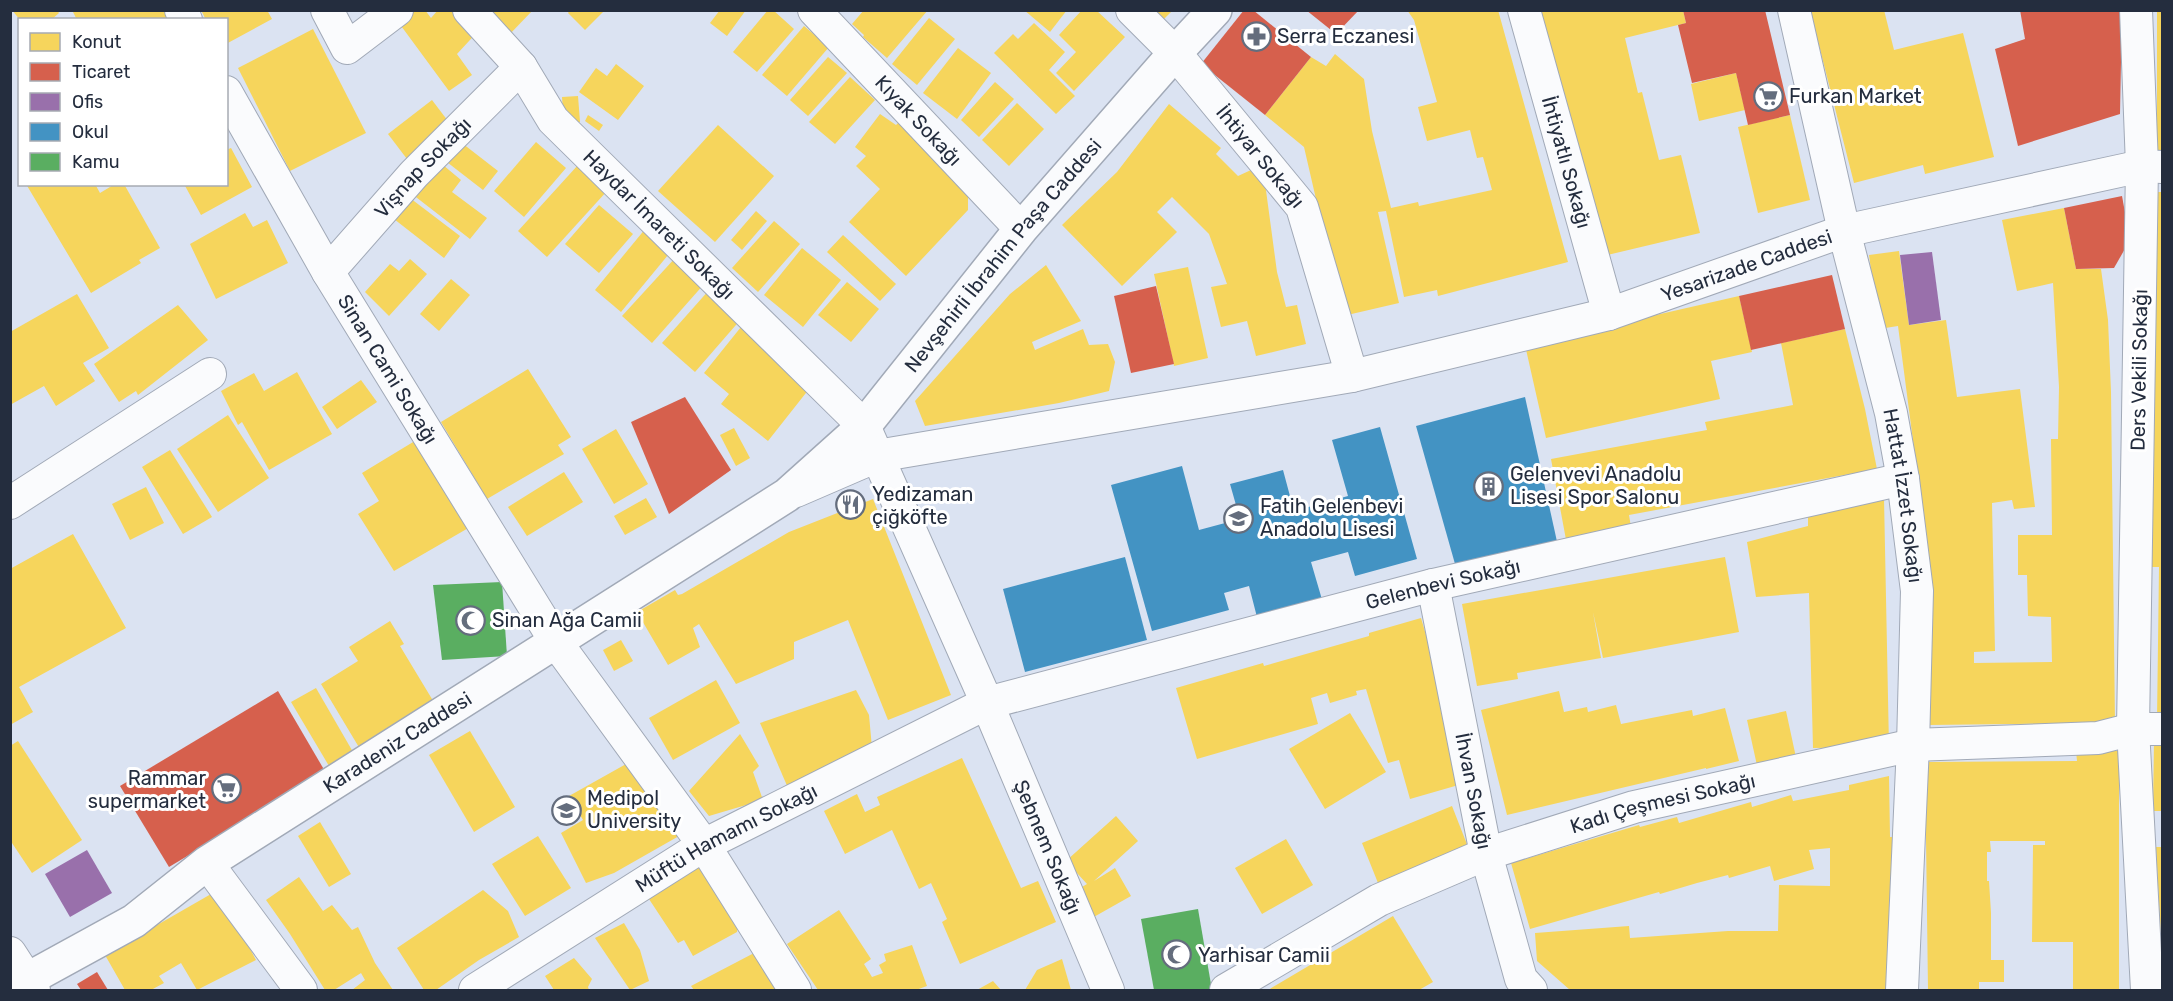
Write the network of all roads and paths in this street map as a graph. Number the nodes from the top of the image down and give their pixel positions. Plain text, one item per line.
1 (327, 10) edge
2 (397, 10) edge
3 (469, 10) edge
4 (1132, 10) edge
5 (1215, 10) edge
6 (1524, 10) edge
7 (1794, 10) edge
8 (2136, 10) edge
9 (821, 13) edge
10 (1175, 53) junction
11 (521, 67) junction
12 (228, 96) edge
13 (2152, 166) edge
14 (1021, 229) junction
15 (1844, 231) junction
16 (328, 272) junction
17 (1609, 314) junction
18 (210, 374) dead end
19 (1352, 376) junction
20 (864, 426) junction
21 (877, 456) junction
22 (1903, 478) junction
23 (787, 495) junction
24 (10, 503) edge
25 (1433, 585) junction
26 (556, 642) junction
27 (987, 703) junction
28 (2148, 729) edge
29 (1913, 745) junction
30 (704, 845) junction
31 (1486, 854) junction
32 (207, 862) junction
33 (20, 978) edge
34 (301, 990) edge
35 (476, 990) edge
36 (795, 990) edge
37 (1108, 990) edge
38 (1227, 990) edge
39 (1532, 990) edge
40 (1902, 990) edge
41 (2147, 990) edge

1 - 2 street
3 - 11 street, Haydar İmareti Sokağı
4 - 10 street, İhtiyar Sokağı
5 - 10 street, Nevşehirli İbrahim Paşa Caddesi
6 - 17 street, İhtiyatlı Sokağı
7 - 15 street, Hattat İzzet Sokağı
8 - 13 street, Ders Vekili Sokağı
9 - 14 street, Kıyak Sokağı
10 - 14 street, Nevşehirli İbrahim Paşa Caddesi
10 - 19 street, İhtiyar Sokağı
11 - 16 street, Vişnap Sokağı
11 - 20 street, Haydar İmareti Sokağı
12 - 16 street, Sinan Cami Sokağı
13 - 15 street, Yesarizade Caddesi
13 - 28 street, Ders Vekili Sokağı
14 - 20 street, Nevşehirli İbrahim Paşa Caddesi
15 - 17 street, Yesarizade Caddesi
15 - 22 street, Hattat İzzet Sokağı
16 - 26 street, Sinan Cami Sokağı
17 - 19 street, Yesarizade Caddesi
18 - 24 street
19 - 21 street, Yesarizade Caddesi
20 - 21 street, Şebnem Sokağı
20 - 23 street, Nevşehirli İbrahim Paşa Caddesi
21 - 23 street, Yesarizade Caddesi
21 - 27 street, Şebnem Sokağı
22 - 25 street, Gelenbevi Sokağı
22 - 29 street, Hattat İzzet Sokağı
23 - 26 street, Karadeniz Caddesi
25 - 27 street, Gelenbevi Sokağı
25 - 31 street, İhvan Sokağı
26 - 30 street, Sinan Cami Sokağı
26 - 32 street, Karadeniz Caddesi
27 - 30 street, Müftü Hamamı Sokağı
27 - 37 street, Şebnem Sokağı
28 - 29 street, Kadı Çeşmesi Sokağı
28 - 41 street, Ders Vekili Sokağı
29 - 31 street, Kadı Çeşmesi Sokağı
29 - 40 street, Hattat İzzet Sokağı
30 - 35 street, Müftü Hamamı Sokağı
30 - 36 street, Sinan Cami Sokağı
31 - 38 street, Kadı Çeşmesi Sokağı
31 - 39 street, İhvan Sokağı
32 - 33 street, Karadeniz Caddesi
32 - 34 street

